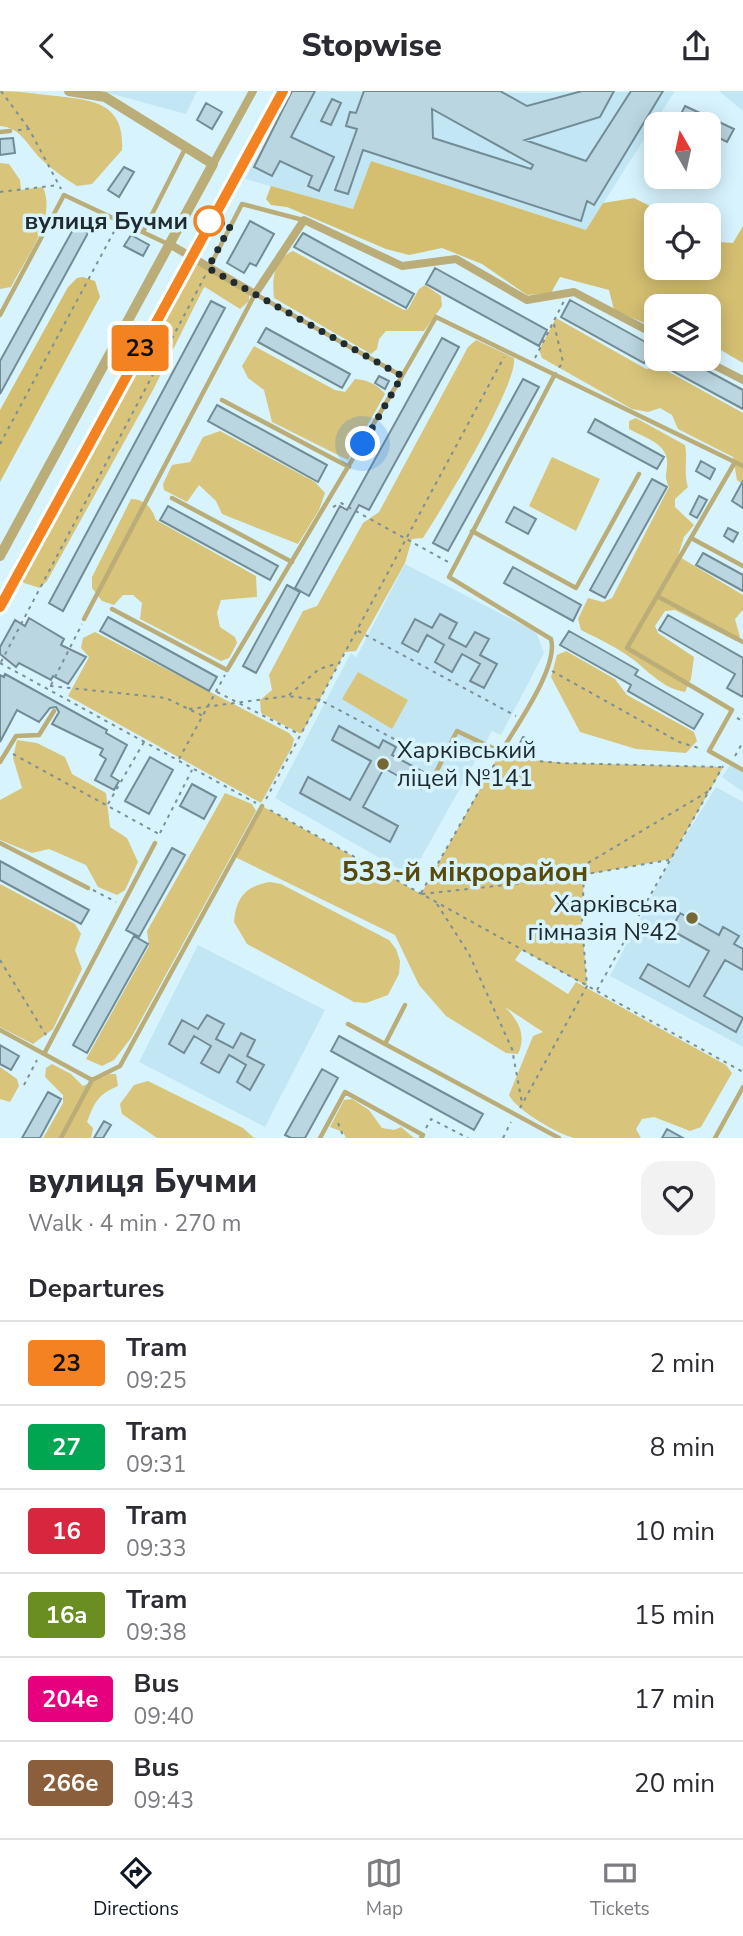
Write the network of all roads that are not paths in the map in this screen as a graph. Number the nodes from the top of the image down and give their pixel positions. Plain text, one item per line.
1 (69, 91) edge
2 (253, 91) edge
3 (10, 131) road end
4 (0, 132) edge
5 (186, 148) junction
6 (213, 164) junction
7 (304, 221) junction
8 (143, 232) junction
9 (171, 246) junction
10 (208, 268) junction
11 (255, 294) junction
12 (3, 303) edge
13 (0, 315) edge
14 (644, 329) edge
15 (721, 369) edge
16 (555, 374) junction
17 (402, 376) junction
18 (743, 380) edge
19 (222, 400) dead end
20 (736, 462) junction
21 (743, 466) edge
22 (349, 467) junction
23 (639, 474) dead end
24 (172, 498) dead end
25 (472, 531) junction
26 (691, 538) junction
27 (0, 556) edge
28 (292, 562) junction
29 (743, 566) edge
30 (657, 596) junction
31 (112, 609) dead end
32 (84, 619) road end
33 (743, 642) edge
34 (54, 711) road end
35 (0, 762) edge
36 (743, 770) edge
37 (430, 784) dead end
38 (262, 806) road end
39 (0, 843) edge
40 (155, 843) road end
41 (88, 888) road end
42 (405, 1005) dead end
43 (348, 1024) dead end
44 (0, 1030) edge
45 (385, 1044) junction
46 (42, 1054) junction
47 (92, 1080) junction
48 (743, 1087) edge
49 (422, 1136) edge
50 (61, 1138) edge
51 (320, 1138) edge
52 (559, 1138) edge
53 (715, 1138) edge

1 - 5 street
2 - 6 street
3 - 4 lane
5 - 6 street
5 - 8 lane
6 - 9 street
7 - 10 lane
7 - 11 street
7 - 14 street
8 - 9 lane
8 - 12 lane
9 - 10 street
9 - 27 street
10 - 11 street
11 - 17 lane
11 - 32 lane
12 - 13 lane
15 - 18 street
16 - 17 lane
16 - 20 lane
16 - 25 lane
17 - 22 lane
19 - 22 lane
20 - 21 lane
20 - 26 lane
22 - 28 lane
23 - 25 lane
24 - 28 lane
25 - 37 lane
26 - 29 lane
26 - 30 lane
28 - 31 lane
30 - 33 lane
30 - 36 lane
34 - 35 lane
38 - 47 lane
39 - 41 lane
40 - 46 lane
42 - 45 lane
43 - 45 lane
44 - 46 lane
45 - 52 lane
46 - 47 lane
47 - 50 lane
48 - 53 lane
49 - 51 lane

